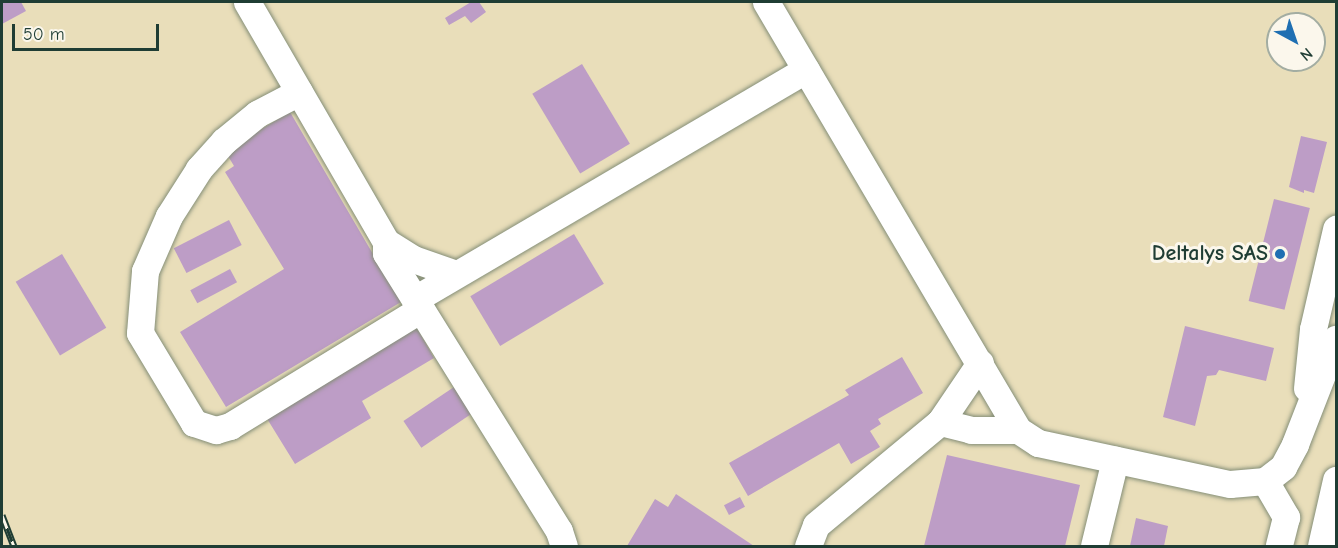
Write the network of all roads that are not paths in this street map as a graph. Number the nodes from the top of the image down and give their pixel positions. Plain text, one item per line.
1 (247, 2) edge
2 (766, 2) edge
3 (806, 69) junction
4 (299, 93) junction
5 (1336, 229) edge
6 (386, 242) junction
7 (453, 273) junction
8 (418, 304) junction
9 (1336, 339) edge
10 (980, 363) junction
11 (1304, 419) junction
12 (940, 422) junction
13 (1018, 430) junction
14 (1115, 460) junction
15 (1336, 480) edge
16 (1265, 481) junction
17 (815, 544) edge
18 (564, 546) edge
19 (1094, 546) edge
20 (1279, 546) edge
21 (1321, 546) edge

1 - 4 street
2 - 3 street
3 - 7 street
3 - 10 street
4 - 6 street
4 - 8 street
5 - 11 street
6 - 7 street
6 - 8 street
7 - 8 street
8 - 18 street
9 - 11 street
10 - 12 street
10 - 13 street
11 - 16 street
12 - 13 street
12 - 17 street
13 - 14 street
14 - 16 street
14 - 19 street
15 - 21 street
16 - 20 street

